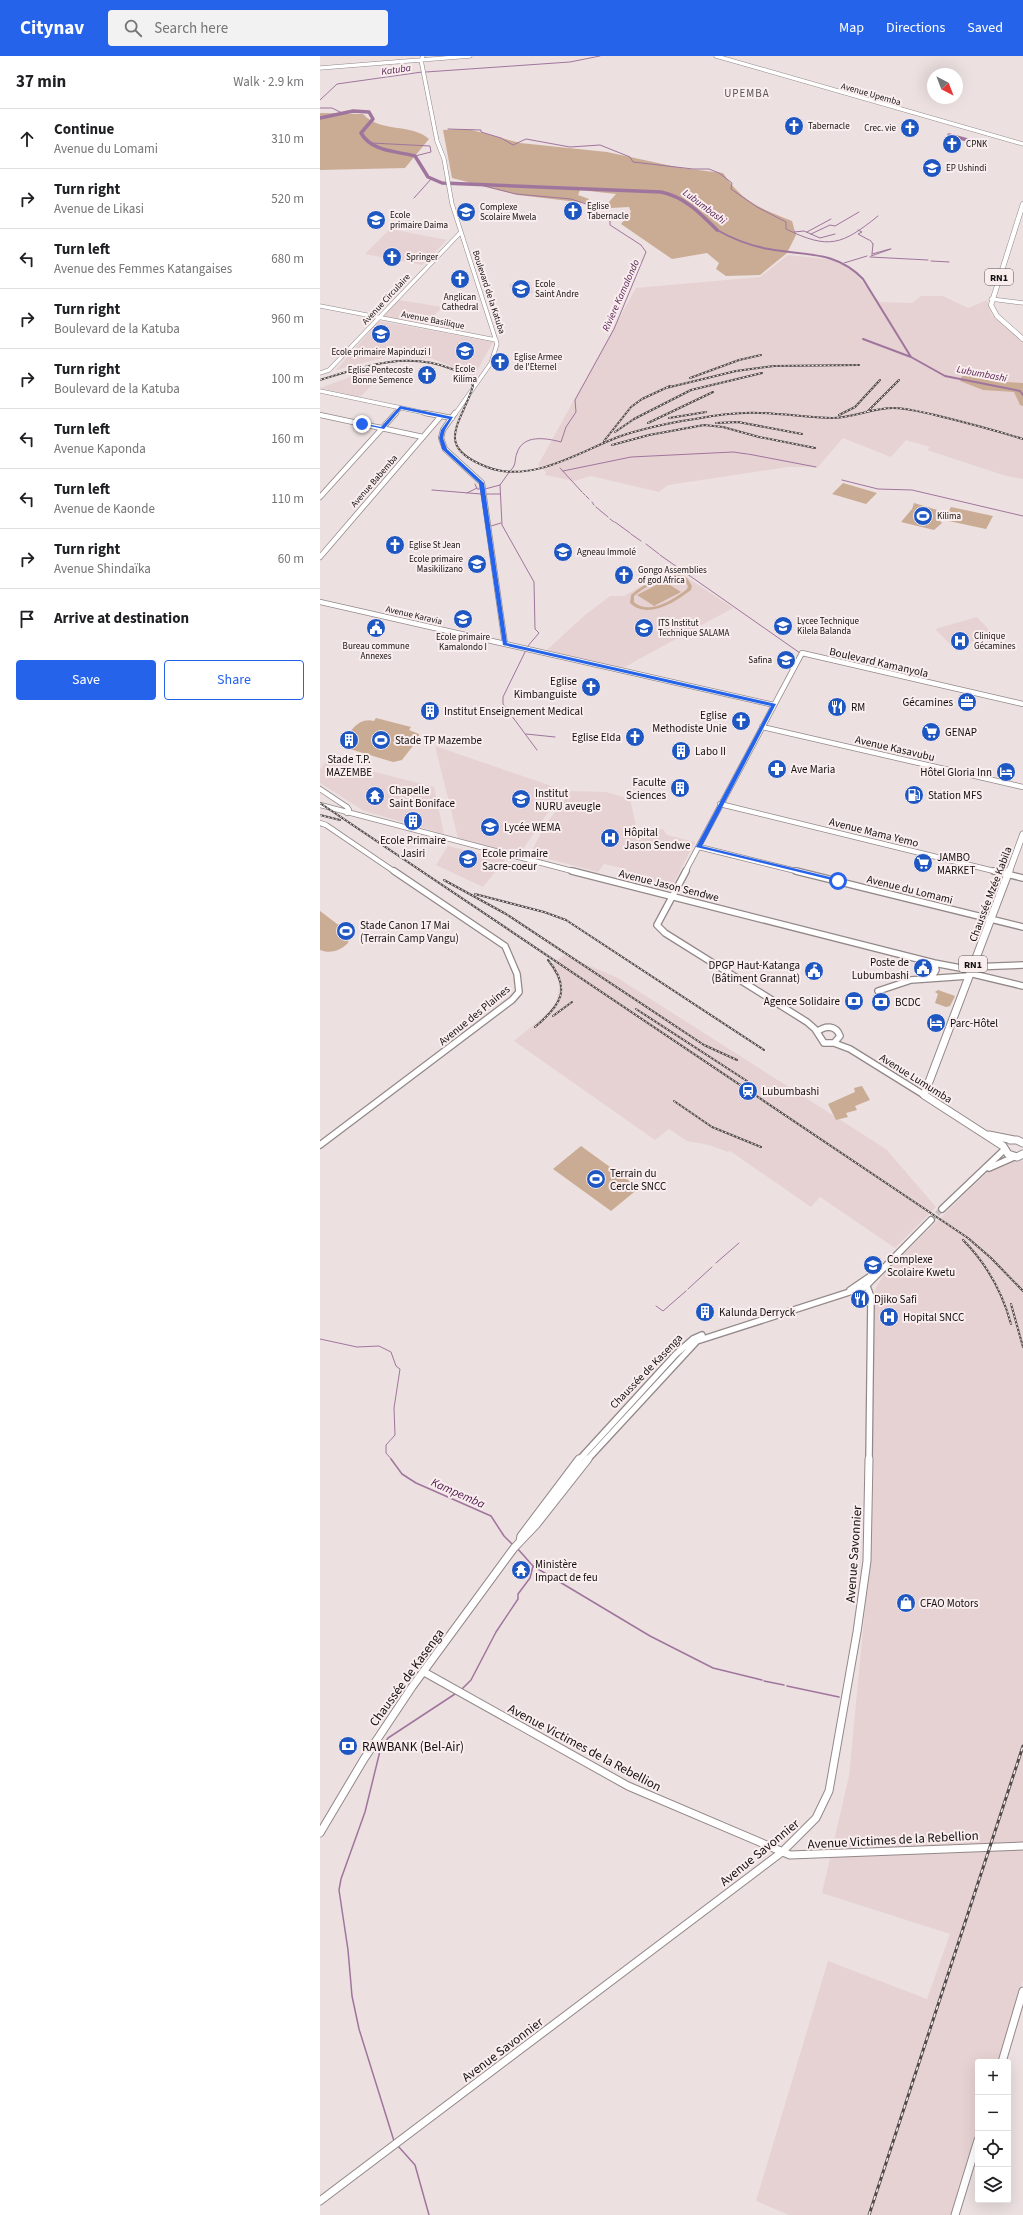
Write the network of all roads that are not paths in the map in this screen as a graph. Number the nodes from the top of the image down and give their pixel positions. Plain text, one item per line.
1 (423, 56) edge
2 (470, 56) edge
3 (716, 56) edge
4 (421, 60) junction
5 (320, 68) edge
6 (1023, 144) edge
7 (1023, 204) edge
8 (461, 232) junction
9 (991, 299) junction
10 (1023, 303) edge
11 (320, 306) edge
12 (379, 317) junction
13 (1023, 339) edge
14 (496, 340) junction
15 (320, 368) edge
16 (329, 370) junction
17 (320, 373) edge
18 (320, 391) edge
19 (400, 408) junction
20 (320, 415) edge
21 (441, 416) junction
22 (452, 418) junction
23 (382, 428) junction
24 (423, 437) junction
25 (320, 497) edge
26 (320, 557) edge
27 (320, 602) edge
28 (505, 644) junction
29 (952, 687) junction
30 (1023, 700) edge
31 (1023, 704) edge
32 (774, 705) junction
33 (762, 727) junction
34 (1023, 787) edge
35 (320, 789) edge
36 (720, 804) junction
37 (344, 805) junction
38 (320, 806) edge
39 (339, 810) junction
40 (347, 813) junction
41 (320, 823) edge
42 (1023, 834) edge
43 (699, 847) junction
44 (1008, 874) junction
45 (1023, 878) edge
46 (672, 895) junction
47 (991, 919) junction
48 (1023, 927) edge
49 (934, 963) junction
50 (1023, 965) edge
51 (970, 972) junction
52 (932, 978) junction
53 (1023, 986) edge
54 (878, 991) dead end
55 (807, 1022) junction
56 (825, 1027) junction
57 (817, 1032) junction
58 (839, 1038) junction
59 (834, 1043) junction
60 (850, 1050) junction
61 (924, 1095) junction
62 (985, 1134) junction
63 (1019, 1140) edge
64 (320, 1144) edge
65 (1004, 1148) junction
66 (1019, 1157) edge
67 (985, 1170) junction
68 (942, 1209) tunnel mouth
69 (931, 1220) tunnel mouth
70 (867, 1283) junction
71 (424, 1672) junction
72 (320, 1833) edge
73 (1023, 1846) edge
74 (782, 1852) junction
75 (1023, 1991) edge
76 (1003, 2059) edge
77 (975, 2150) edge
78 (320, 2201) edge
79 (955, 2215) edge

1 - 4 street
2 - 4 street
3 - 6 street, Avenue Upemba
4 - 5 street
4 - 8 street, Boulevard de la Katuba
7 - 9 highway, RN1
8 - 12 street, Avenue Circulaire
8 - 14 street, Boulevard de la Katuba
9 - 10 street
9 - 13 highway, RN1
11 - 12 street, Avenue Basilique
12 - 14 street, Avenue Basilique
12 - 16 street, Avenue Circulaire
14 - 22 street, Boulevard de la Katuba
15 - 16 street
16 - 17 street, Avenue Circulaire
18 - 19 street
19 - 21 street
19 - 23 street
20 - 23 street
21 - 22 street
21 - 24 street, Avenue Babemba
22 - 28 street, Boulevard de la Katuba
23 - 24 street
23 - 25 street
24 - 26 street, Avenue Babemba
27 - 28 street, Avenue Karavia
28 - 32 street, Avenue Karavia
29 - 30 street, Boulevard Kamanyola
29 - 31 street, Boulevard Kamanyola
29 - 32 street, Boulevard Kamanyola
32 - 33 street
33 - 34 street, Avenue Kasavubu
33 - 36 street
35 - 37 street
36 - 43 street
36 - 44 street, Avenue Mama Yemo
37 - 39 street
37 - 40 street
38 - 39 street, Avenue Jason Sendwe
38 - 40 street, Avenue Jason Sendwe
39 - 40 street, Avenue Jason Sendwe
40 - 46 street, Avenue Jason Sendwe
41 - 64 street, Avenue des Plaines
42 - 44 highway, Chaussée Mzée Kabila / RN1
43 - 46 street
43 - 47 street, Avenue du Lomami
44 - 45 street, Avenue Mama Yemo
44 - 47 highway, Chaussée Mzée Kabila / RN1
46 - 49 street, Avenue Jason Sendwe
46 - 55 street
47 - 48 street, Avenue du Lomami
47 - 51 highway, Chaussée Mzée Kabila / RN1
49 - 51 street, Avenue Jason Sendwe
49 - 52 street
50 - 51 street
51 - 52 street
51 - 53 street, Avenue Jason Sendwe
51 - 61 highway, Chaussée Mzée Kabila / RN1
52 - 54 street
55 - 56 street
55 - 57 street
56 - 57 street
56 - 58 street
57 - 59 street
58 - 59 street
58 - 60 street
59 - 60 street, Avenue Lumumba
60 - 61 street, Avenue Lumumba
61 - 62 highway, Avenue Lumumba
62 - 63 highway, Avenue Lumumba
62 - 65 highway, Avenue Lumumba
63 - 65 highway, Avenue Lumumba
65 - 66 highway, Avenue Lumumba
65 - 67 street
66 - 67 street
67 - 68 street
69 - 70 street, Chaussée de Kasenga
70 - 71 street, Chaussée de Kasenga
70 - 74 street, Avenue Savonnier
71 - 72 street, Chaussée de Kasenga
71 - 74 street, Avenue Victimes de la Rebellion
73 - 74 street, Avenue Victimes de la Rebellion
74 - 78 street, Avenue Savonnier
75 - 76 street
77 - 79 street

